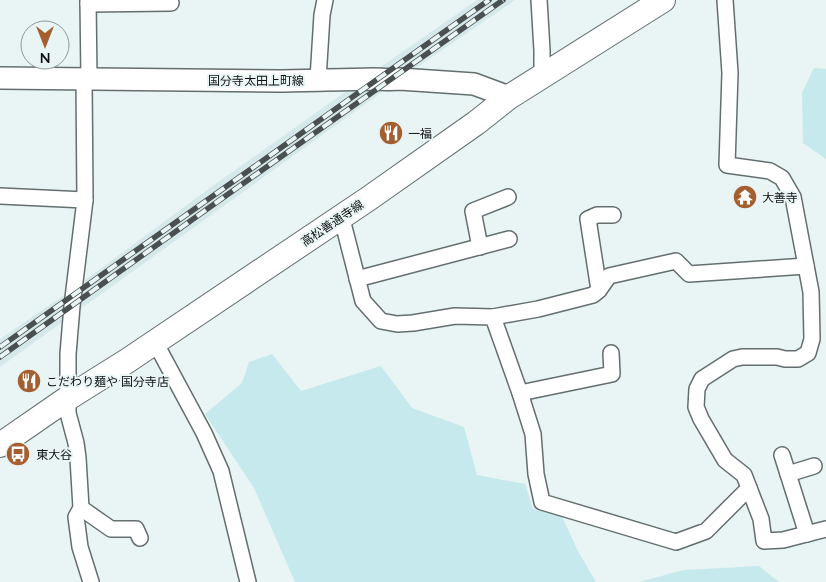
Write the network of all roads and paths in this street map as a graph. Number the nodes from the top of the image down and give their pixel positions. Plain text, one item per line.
1 (325, 0) edge
2 (539, 0) edge
3 (663, 0) edge
4 (725, 0) edge
5 (88, 2) edge
6 (171, 3) dead end
7 (542, 77) junction
8 (0, 78) edge
9 (86, 79) junction
10 (318, 79) junction
11 (509, 97) junction
12 (0, 196) edge
13 (508, 197) dead end
14 (85, 200) junction
15 (613, 215) dead end
16 (339, 218) junction
17 (509, 239) dead end
18 (480, 247) junction
19 (806, 266) junction
20 (357, 279) junction
21 (599, 290) junction
22 (493, 317) junction
23 (155, 342) junction
24 (611, 353) dead end
25 (520, 393) junction
26 (68, 398) junction
27 (0, 445) edge
28 (782, 455) dead end
29 (814, 466) dead end
30 (788, 474) junction
31 (749, 488) junction
32 (81, 508) junction
33 (826, 528) edge
34 (807, 534) junction
35 (140, 538) dead end
36 (91, 582) edge
37 (248, 582) edge

1 - 10 street
2 - 7 street
3 - 7 main road, 高松善通寺線
4 - 19 street
5 - 6 street
5 - 9 street
7 - 11 main road, 高松善通寺線
8 - 9 main road, 国分寺太田上町線
9 - 10 main road, 国分寺太田上町線
9 - 14 street
10 - 11 main road, 国分寺太田上町線
11 - 16 main road, 高松善通寺線
12 - 14 street
13 - 18 street
14 - 26 street
15 - 21 street
16 - 20 street
16 - 23 main road, 高松善通寺線
17 - 18 street
18 - 20 street
19 - 21 street
19 - 31 street
20 - 22 street
21 - 22 street
22 - 25 street
23 - 26 main road, 高松善通寺線
23 - 37 street
24 - 25 street
25 - 31 street
26 - 27 main road, 高松善通寺線
26 - 32 street
28 - 30 street
29 - 30 street
30 - 34 street
31 - 34 street
32 - 35 street
32 - 36 street
33 - 34 street

